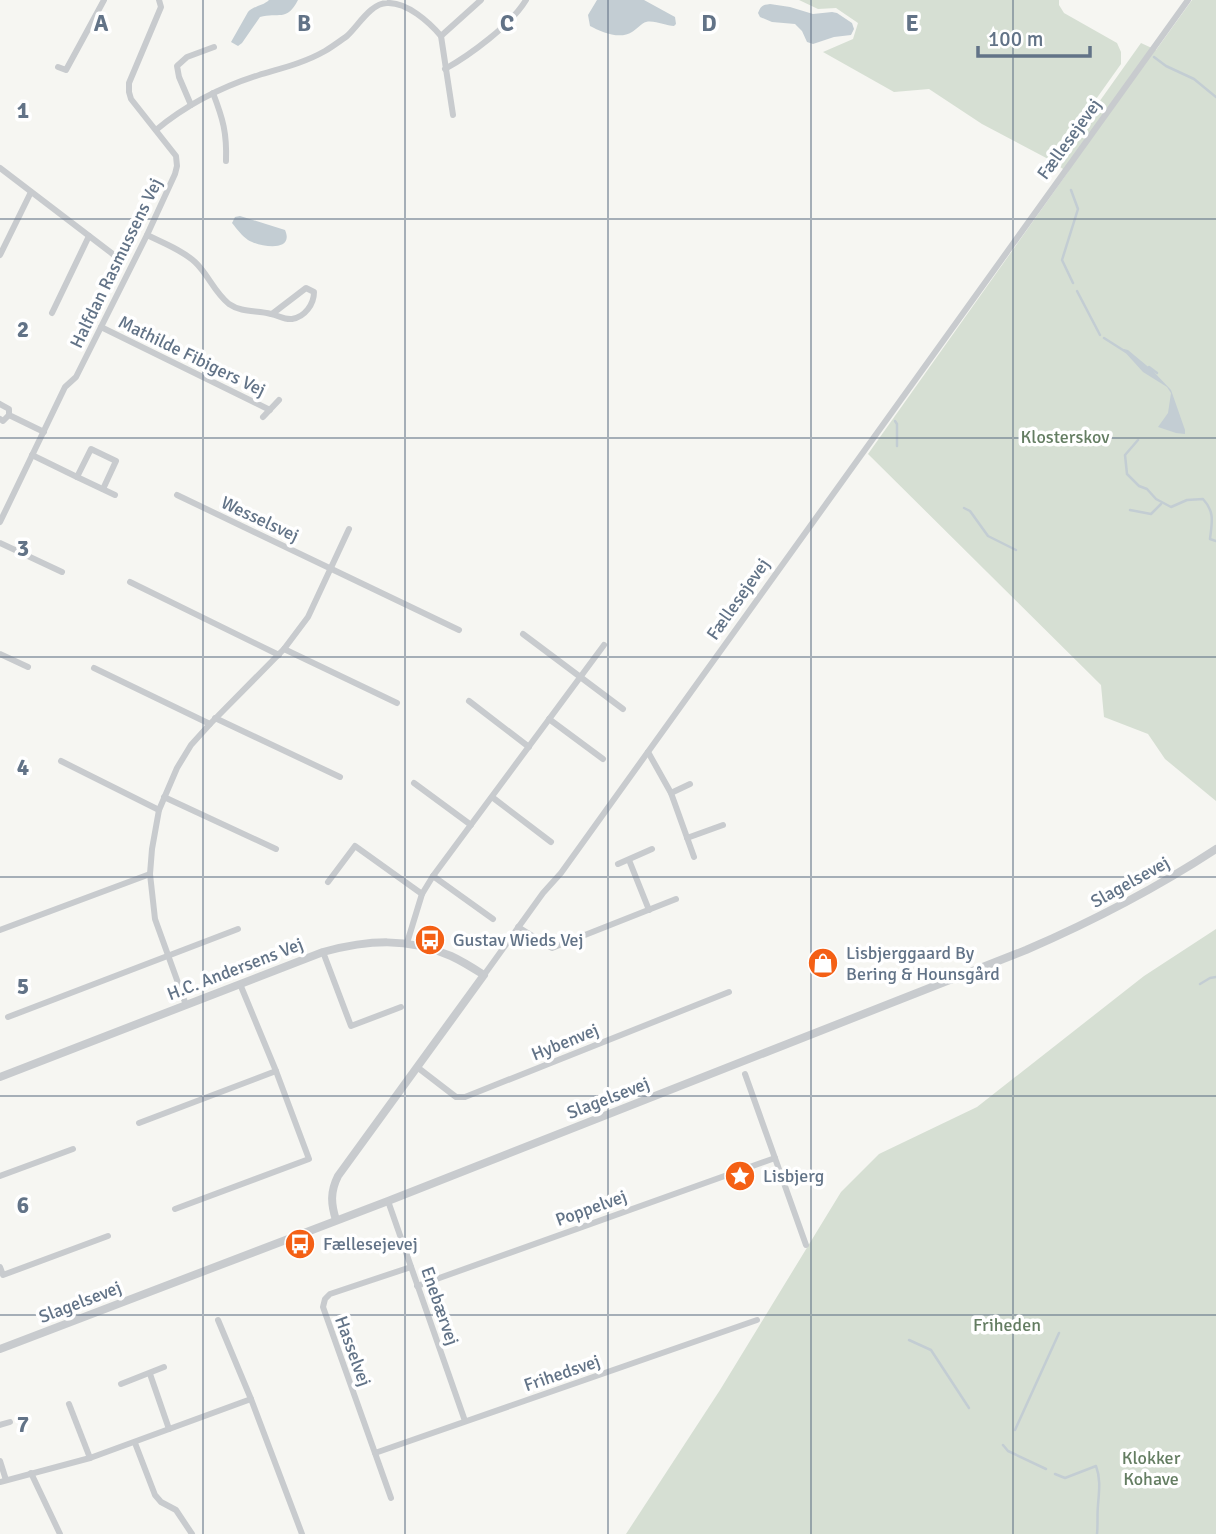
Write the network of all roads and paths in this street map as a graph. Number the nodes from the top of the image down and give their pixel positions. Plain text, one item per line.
1 (104, 0) edge
2 (159, 0) edge
3 (481, 0) edge
4 (526, 0) edge
5 (1188, 0) edge
6 (382, 2) edge
7 (441, 36) junction
8 (214, 47) dead end
9 (58, 67) dead end
10 (445, 69) junction
11 (213, 93) junction
12 (191, 105) junction
13 (453, 115) dead end
14 (156, 130) junction
15 (226, 161) dead end
16 (0, 168) edge
17 (31, 192) junction
18 (147, 235) junction
19 (89, 236) junction
20 (0, 255) edge
21 (114, 255) dead end
22 (52, 313) dead end
23 (272, 314) junction
24 (101, 327) junction
25 (279, 400) dead end
26 (0, 404) edge
27 (270, 410) junction
28 (9, 415) junction
29 (263, 417) dead end
30 (0, 419) edge
31 (44, 432) junction
32 (32, 455) junction
33 (77, 477) junction
34 (103, 489) junction
35 (115, 495) dead end
36 (177, 495) dead end
37 (0, 521) edge
38 (349, 529) dead end
39 (0, 543) edge
40 (331, 569) junction
41 (62, 572) dead end
42 (130, 583) dead end
43 (459, 630) dead end
44 (523, 634) dead end
45 (604, 645) dead end
46 (282, 652) junction
47 (0, 654) edge
48 (28, 667) dead end
49 (94, 668) dead end
50 (580, 677) junction
51 (469, 702) dead end
52 (397, 703) dead end
53 (623, 709) dead end
54 (549, 719) junction
55 (212, 721) junction
56 (529, 747) junction
57 (648, 752) junction
58 (603, 759) dead end
59 (61, 761) dead end
60 (340, 777) dead end
61 (414, 783) dead end
62 (690, 784) dead end
63 (671, 793) junction
64 (164, 797) junction
65 (492, 797) junction
66 (159, 810) junction
67 (471, 825) junction
68 (723, 825) dead end
69 (687, 838) junction
70 (551, 842) dead end
71 (276, 849) dead end
72 (652, 849) dead end
73 (1216, 849) edge
74 (694, 857) dead end
75 (629, 860) junction
76 (618, 864) dead end
77 (150, 874) junction
78 (433, 876) junction
79 (328, 882) dead end
80 (422, 894) junction
81 (676, 899) dead end
82 (649, 909) junction
83 (493, 919) dead end
84 (518, 927) junction
85 (237, 929) dead end
86 (0, 930) edge
87 (407, 943) junction
88 (323, 952) junction
89 (167, 956) junction
90 (484, 975) junction
91 (240, 984) junction
92 (729, 992) dead end
93 (186, 1005) junction
94 (401, 1007) dead end
95 (8, 1017) dead end
96 (417, 1068) junction
97 (276, 1071) junction
98 (745, 1074) dead end
99 (0, 1077) edge
100 (139, 1123) dead end
101 (73, 1149) dead end
102 (775, 1158) junction
103 (0, 1176) edge
104 (388, 1201) junction
105 (175, 1209) dead end
106 (335, 1220) junction
107 (108, 1237) dead end
108 (806, 1245) dead end
109 (0, 1267) edge
110 (411, 1267) junction
111 (417, 1286) junction
112 (218, 1320) dead end
113 (757, 1320) dead end
114 (0, 1349) edge
115 (164, 1367) dead end
116 (150, 1374) junction
117 (121, 1384) dead end
118 (251, 1399) junction
119 (69, 1405) dead end
120 (465, 1421) junction
121 (10, 1422) dead end
122 (0, 1425) edge
123 (169, 1429) junction
124 (135, 1443) junction
125 (375, 1453) junction
126 (90, 1458) junction
127 (0, 1461) edge
128 (31, 1473) junction
129 (3, 1481) edge
130 (391, 1498) dead end
131 (60, 1534) edge
132 (192, 1534) edge
133 (302, 1534) edge

1 - 9 street
2 - 14 street, Halfdan Rasmussens Vej
3 - 7 street
4 - 10 street
5 - 57 street, Fællesejevej
6 - 7 street
6 - 11 street
7 - 10 street
8 - 12 street
10 - 13 street
11 - 12 street
11 - 15 street
12 - 14 street
14 - 18 street, Halfdan Rasmussens Vej
16 - 17 street
17 - 19 street
17 - 20 street
18 - 23 street
18 - 24 street, Halfdan Rasmussens Vej
19 - 21 street
19 - 22 street
23 - 23 street
24 - 27 street, Mathilde Fibigers Vej
24 - 31 street, Halfdan Rasmussens Vej
25 - 27 street, Mathilde Fibigers Vej
26 - 28 street
27 - 29 street, Mathilde Fibigers Vej
28 - 30 street
28 - 31 street
31 - 32 street, Halfdan Rasmussens Vej
32 - 33 street
32 - 37 street, Halfdan Rasmussens Vej
33 - 34 street
33 - 34 street
34 - 35 street
36 - 40 street, Wesselsvej
38 - 40 street
39 - 41 street
40 - 43 street, Wesselsvej
40 - 46 street
42 - 46 street
44 - 50 street
45 - 50 street
46 - 52 street
46 - 55 street
47 - 48 street
49 - 55 street
50 - 53 street
50 - 54 street
51 - 56 street
54 - 56 street
54 - 58 street
55 - 60 street
55 - 64 street
56 - 65 street
57 - 63 street
57 - 84 street, Fællesejevej
59 - 66 street
61 - 67 street
62 - 63 street
63 - 69 street
64 - 66 street
64 - 71 street
65 - 67 street
65 - 70 street
66 - 77 street
67 - 78 street
68 - 69 street
69 - 74 street
72 - 75 street
73 - 104 street, Slagelsevej
75 - 76 street
75 - 82 street
77 - 86 street
77 - 89 street
78 - 80 street
78 - 83 street
79 - 80 street
80 - 87 street
81 - 82 street
82 - 84 street
84 - 90 street, Fællesejevej
85 - 89 street
87 - 88 street, H.C. Andersens Vej
87 - 90 street, H.C. Andersens Vej
88 - 91 street, H.C. Andersens Vej
88 - 94 street
89 - 93 street
89 - 95 street
90 - 96 street, Fællesejevej
91 - 93 street, H.C. Andersens Vej
91 - 97 street
92 - 96 street, Hybenvej
93 - 99 street, H.C. Andersens Vej
96 - 106 street, Fællesejevej
97 - 100 street
97 - 105 street
98 - 102 street
101 - 103 street
102 - 108 street
102 - 111 street, Poppelvej
104 - 106 street, Slagelsevej
104 - 110 street, Enebærvej
106 - 114 street, Slagelsevej
107 - 109 street
110 - 111 street, Enebærvej
110 - 125 street, Hasselvej
111 - 120 street, Enebærvej
112 - 118 street
113 - 120 street, Frihedsvej
115 - 116 street
116 - 117 street
116 - 123 street
118 - 123 street
118 - 133 street
119 - 126 street
120 - 125 street, Frihedsvej
121 - 122 street
123 - 124 street
124 - 126 street
124 - 132 street
125 - 130 street, Hasselvej
126 - 128 street
127 - 129 street
128 - 129 street
128 - 131 street

